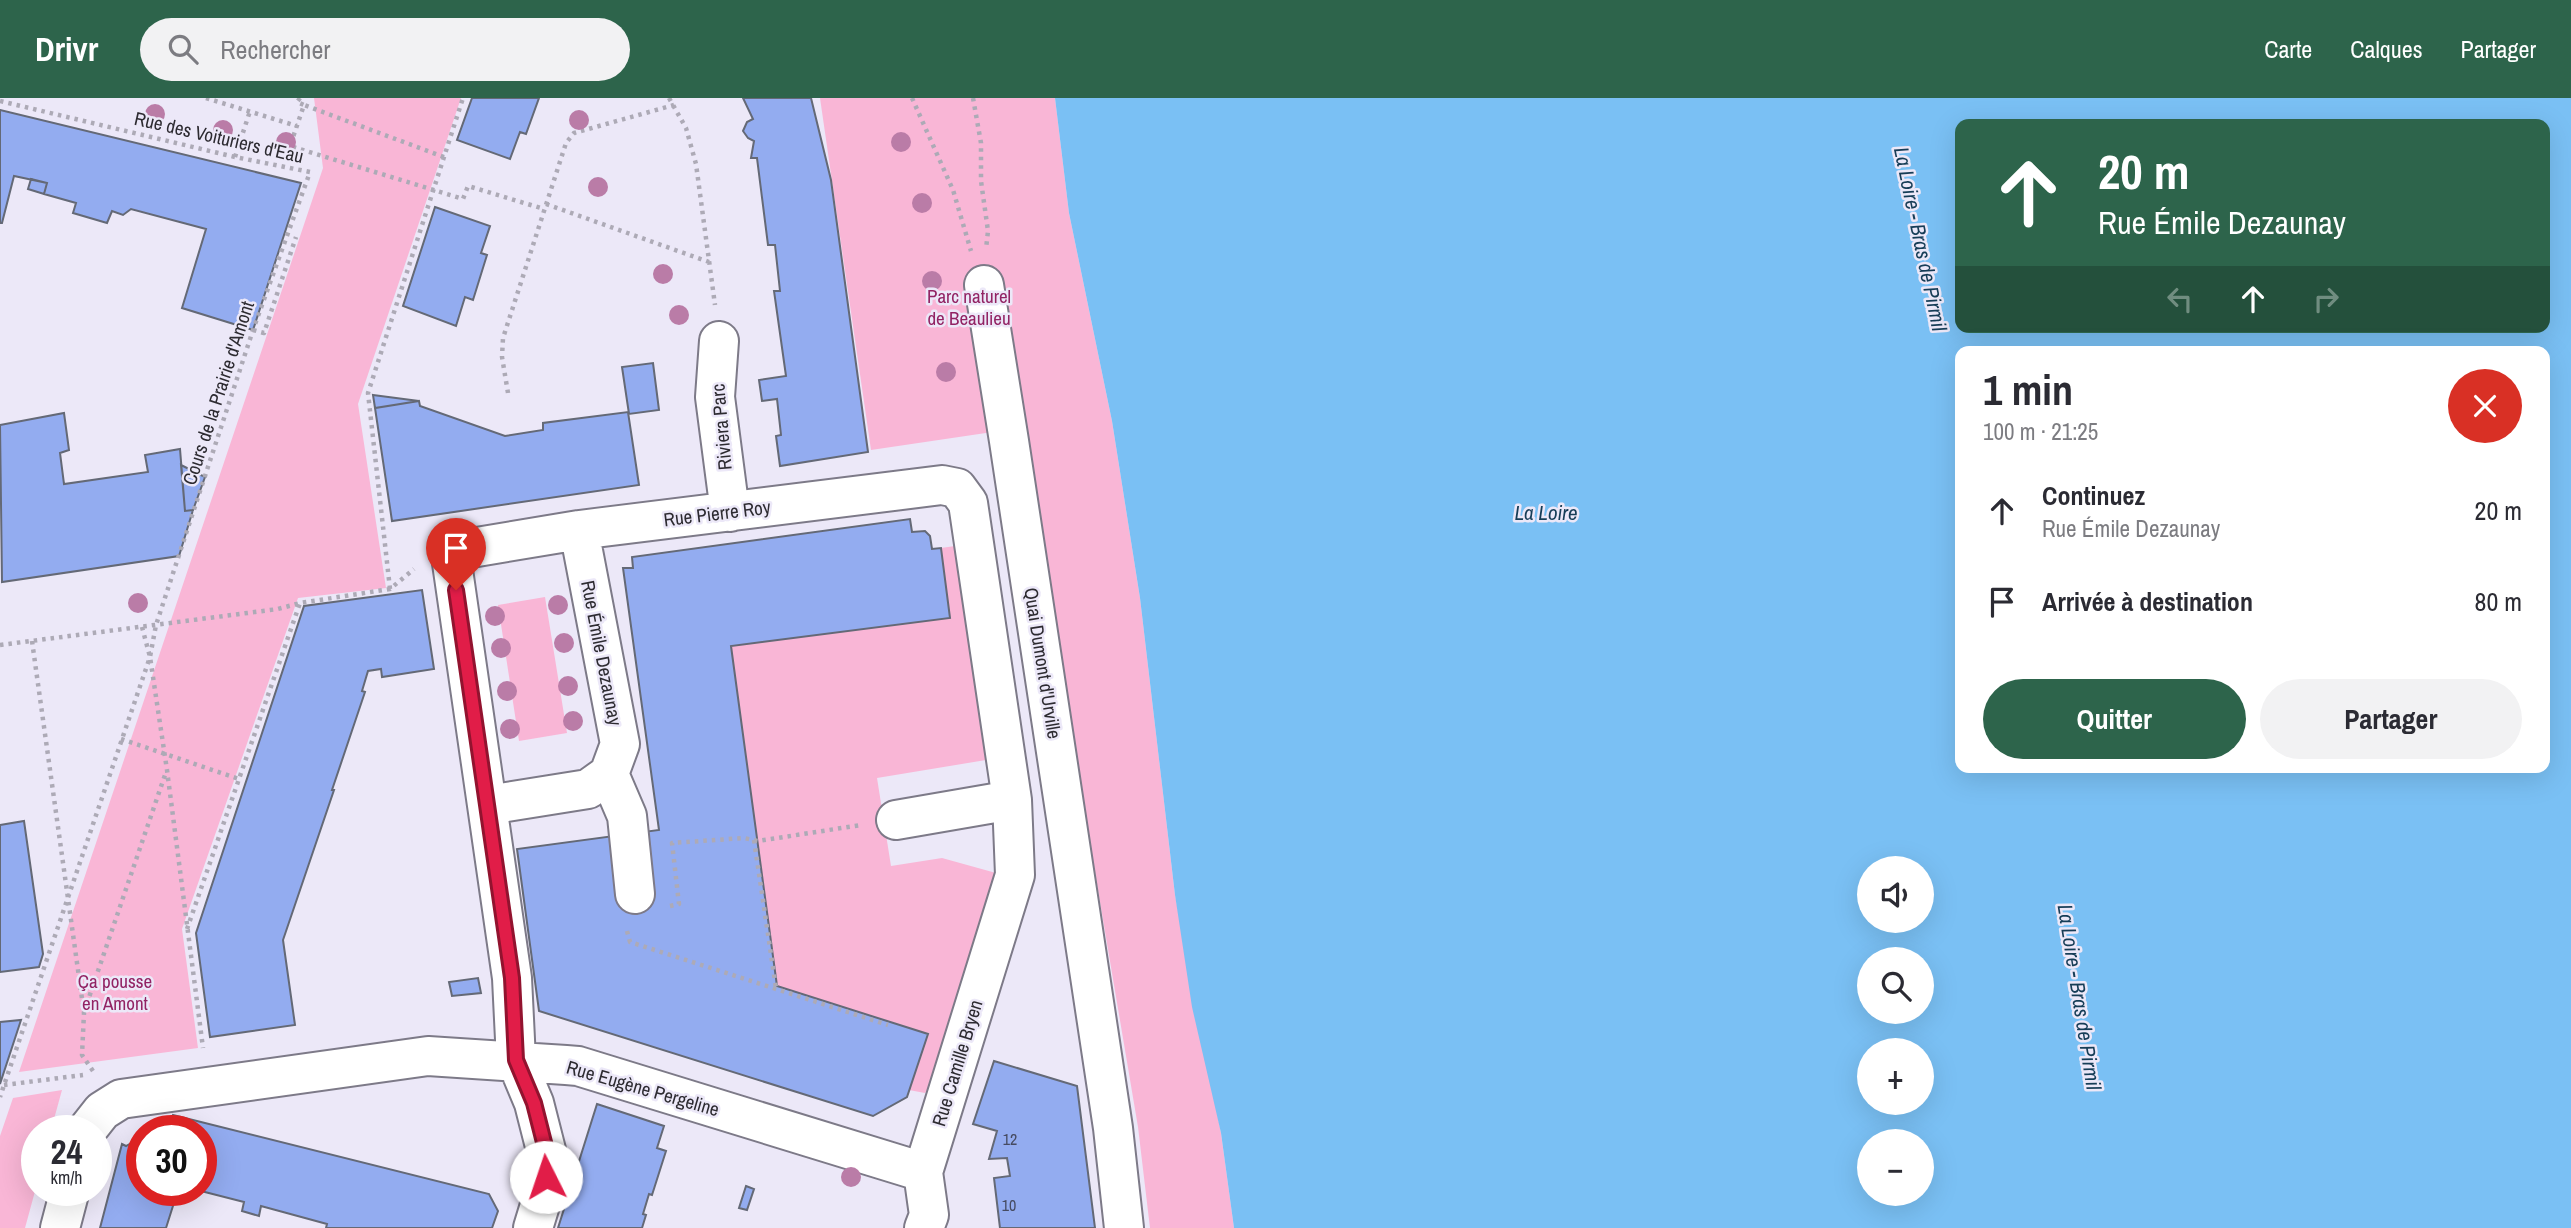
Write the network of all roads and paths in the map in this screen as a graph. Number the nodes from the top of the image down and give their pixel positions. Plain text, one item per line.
1 (206, 98) edge
2 (300, 98) edge
3 (463, 98) edge
4 (669, 98) edge
5 (912, 98) edge
6 (973, 98) edge
7 (0, 100) edge
8 (303, 104) junction
9 (674, 105) junction
10 (250, 111) junction
11 (297, 126) junction
12 (235, 157) junction
13 (444, 157) junction
14 (310, 172) joint
15 (433, 190) junction
16 (545, 206) junction
17 (296, 237) dead end
18 (709, 262) junction
19 (984, 285) junction
20 (253, 330) junction
21 (719, 341) joint
22 (508, 393) dead end
23 (730, 512) junction
24 (579, 530) junction
25 (455, 557) junction
26 (390, 589) junction
27 (300, 603) junction
28 (156, 625) junction
29 (142, 627) junction
30 (32, 641) junction
31 (0, 645) edge
32 (150, 657) junction
33 (121, 739) junction
34 (164, 752) junction
35 (167, 769) junction
36 (609, 774) junction
37 (239, 779) junction
38 (1012, 800) junction
39 (488, 805) junction
40 (896, 820) joint
41 (754, 840) junction
42 (69, 899) junction
43 (642, 908) junction
44 (187, 930) junction
45 (776, 989) junction
46 (83, 1013) junction
47 (888, 1025) dead end
48 (516, 1060) junction
49 (95, 1074) dead end
50 (189, 1089) junction
51 (0, 1097) edge
52 (99, 1115) edge
53 (923, 1172) junction
54 (66, 1206) edge
55 (60, 1228) edge
56 (533, 1228) edge
57 (924, 1228) edge
58 (1124, 1228) edge

1 - 10 path
2 - 8 path
3 - 13 path
4 - 9 path
5 - 19 path
6 - 19 path
7 - 12 path, Rue des Voituriers d'Eau
8 - 11 path
8 - 13 path
9 - 16 path
9 - 18 path
10 - 11 path
10 - 12 path
11 - 15 path
12 - 14 path, Rue des Voituriers d'Eau
13 - 15 path
14 - 20 path, Cours de la Prairie d'Amont
15 - 16 path
15 - 26 path
16 - 18 path
16 - 22 path
17 - 20 path
18 - 21 path
19 - 58 street, Quai Dumont d'Urville
20 - 28 path, Cours de la Prairie d'Amont
21 - 23 street, Riviera Parc
23 - 24 street, Rue Pierre Roy
23 - 38 street, Rue Pierre Roy
24 - 25 street, Rue Pierre Roy
24 - 36 street, Rue Émile Dezaunay
25 - 26 path
25 - 39 street
26 - 27 path
27 - 28 path
27 - 37 path
28 - 29 path
28 - 32 path, Cours de la Prairie d'Amont
29 - 30 path
29 - 32 path, Cours de la Prairie d'Amont
30 - 31 path
30 - 42 path
32 - 33 path, Cours de la Prairie d'Amont
32 - 34 path, Cours de la Prairie d'Amont
33 - 34 path
33 - 42 path, Cours de la Prairie d'Amont
34 - 35 path, Cours de la Prairie d'Amont
34 - 37 path
35 - 44 path, Cours de la Prairie d'Amont
35 - 46 path
36 - 39 street
36 - 43 street
37 - 44 path
38 - 40 street
38 - 53 street, Rue Camille Bryen
39 - 48 street
40 - 41 path
41 - 43 path
41 - 45 path
42 - 46 path
42 - 51 path, Cours de la Prairie d'Amont
43 - 45 path
44 - 50 path, Cours de la Prairie d'Amont
45 - 47 path
46 - 49 path
48 - 50 street, Rue Eugène Pergeline
48 - 53 street, Rue Eugène Pergeline
48 - 56 street
50 - 52 street, Rue Eugène Pergeline
53 - 57 street, Rue Camille Bryen
54 - 55 street

